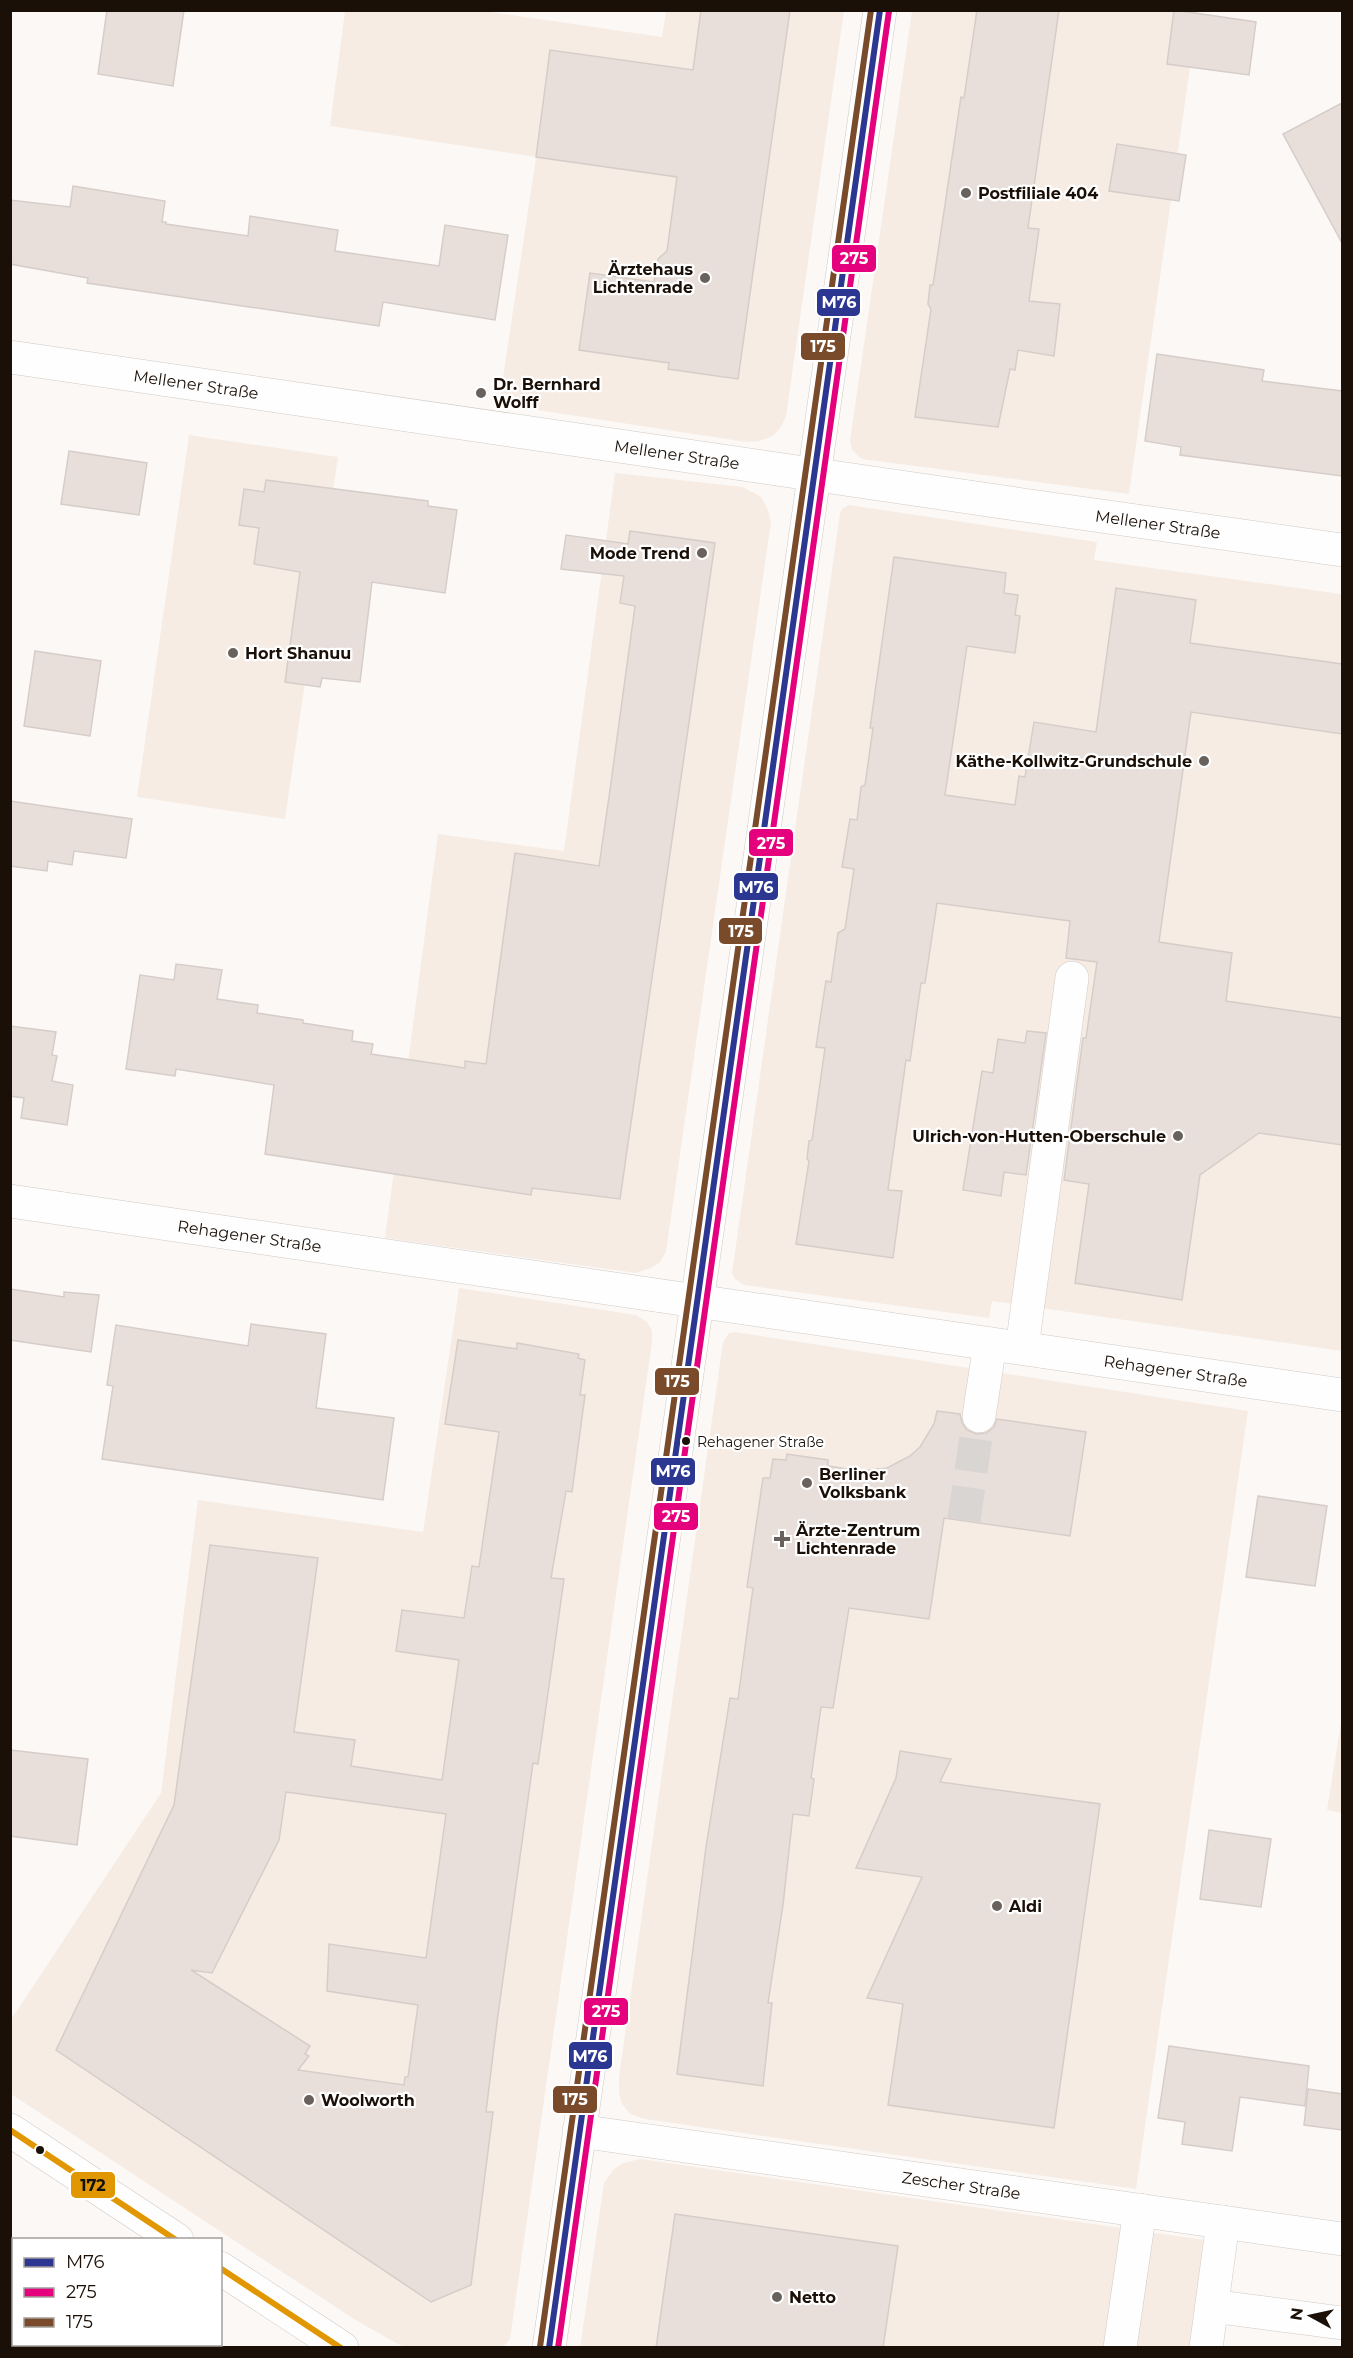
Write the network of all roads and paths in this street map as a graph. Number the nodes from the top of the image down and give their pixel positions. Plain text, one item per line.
1 (880, 10) edge
2 (10, 357) edge
3 (814, 475) junction
4 (1342, 550) edge
5 (1072, 978) dead end
6 (10, 1201) edge
7 (697, 1301) junction
8 (990, 1344) junction
9 (1022, 1348) junction
10 (1342, 1395) edge
11 (980, 1416) tunnel mouth
12 (10, 2130) edge
13 (579, 2131) junction
14 (1140, 2210) junction
15 (1223, 2222) junction
16 (174, 2238) edge
17 (1342, 2239) edge
18 (222, 2269) edge
19 (1212, 2306) junction
20 (1342, 2323) edge
21 (342, 2348) edge
22 (549, 2348) edge
23 (1120, 2348) edge
24 (1206, 2348) edge

1 - 3 street
2 - 3 street, Mellener Straße
3 - 4 street, Mellener Straße
3 - 7 street
5 - 9 street
6 - 7 street, Rehagener Straße
7 - 8 street, Rehagener Straße
7 - 13 street
8 - 9 street, Rehagener Straße
8 - 11 street
9 - 10 street, Rehagener Straße
12 - 16 street
13 - 14 street, Zescher Straße
13 - 22 street
14 - 15 street, Zescher Straße
14 - 23 street
15 - 17 street, Zescher Straße
15 - 19 street
18 - 21 street
19 - 20 street
19 - 24 street

